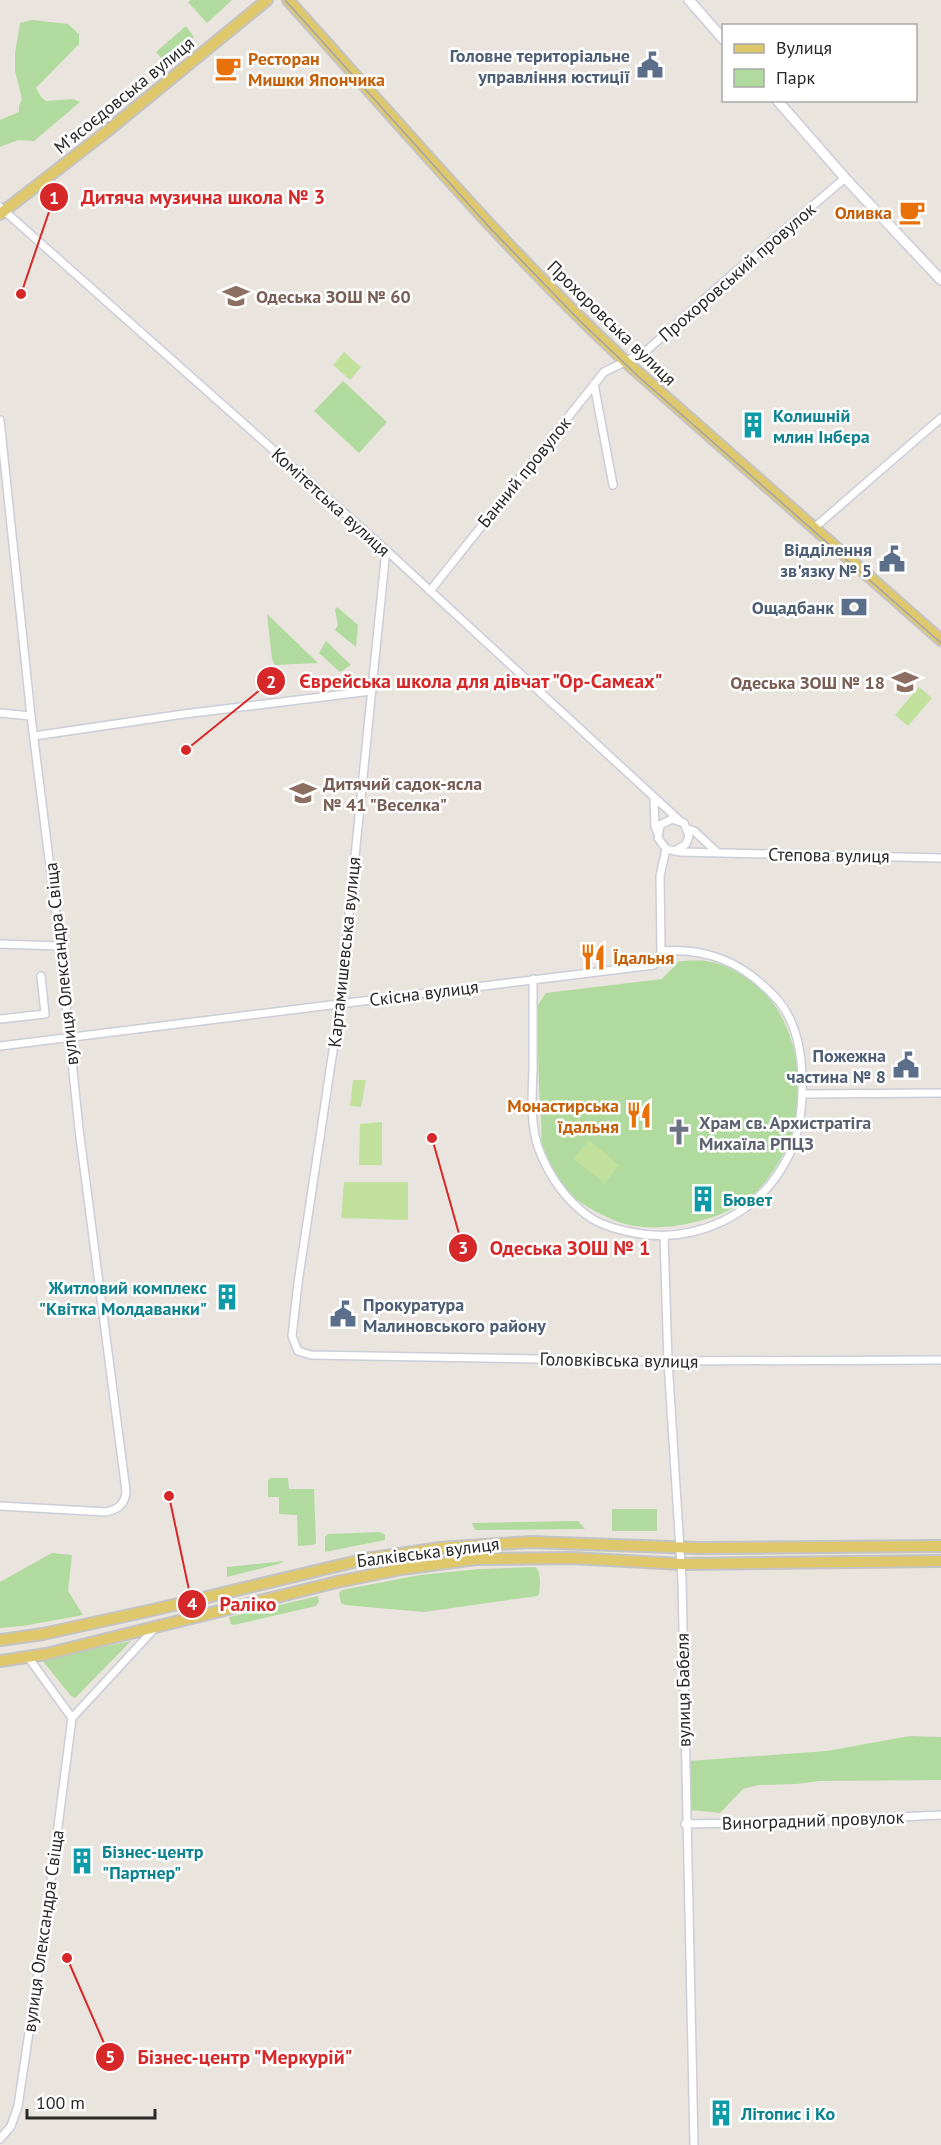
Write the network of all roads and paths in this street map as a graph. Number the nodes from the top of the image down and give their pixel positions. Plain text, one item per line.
1 (267, 0) edge
2 (288, 0) edge
3 (689, 0) edge
4 (722, 39) edge
5 (779, 102) edge
6 (845, 178) junction
7 (1, 211) edge
8 (941, 280) edge
9 (626, 362) junction
10 (594, 384) junction
11 (941, 418) edge
12 (0, 420) edge
13 (613, 485) dead end
14 (814, 528) junction
15 (386, 550) junction
16 (430, 591) junction
17 (941, 640) edge
18 (371, 692) junction
19 (0, 713) edge
20 (31, 716) junction
21 (34, 736) junction
22 (654, 799) junction
23 (679, 820) junction
24 (688, 829) junction
25 (658, 832) junction
26 (666, 849) junction
27 (675, 850) junction
28 (718, 853) junction
29 (941, 858) edge
30 (0, 944) edge
31 (60, 946) junction
32 (661, 951) junction
33 (41, 976) dead end
34 (534, 979) junction
35 (340, 1004) junction
36 (0, 1019) edge
37 (69, 1038) junction
38 (0, 1046) edge
39 (941, 1093) edge
40 (803, 1094) junction
41 (664, 1236) junction
42 (298, 1351) joint
43 (941, 1360) edge
44 (668, 1361) junction
45 (0, 1506) edge
46 (941, 1546) edge
47 (680, 1548) junction
48 (941, 1561) edge
49 (681, 1564) junction
50 (157, 1625) junction
51 (0, 1640) edge
52 (28, 1657) junction
53 (0, 1661) edge
54 (72, 1718) junction
55 (941, 1815) edge
56 (686, 1824) junction
57 (0, 2139) edge
58 (694, 2145) edge

1 - 7 main road, Мʼясоєдовська вулиця
2 - 9 main road, Прохоровська вулиця
3 - 4 main road
5 - 6 main road
6 - 8 main road
6 - 9 street, Прохоровський провулок
7 - 15 street, Комітетська вулиця
9 - 10 street, Банний провулок
9 - 14 main road, Прохоровська вулиця
10 - 13 street
10 - 16 street, Банний провулок
11 - 14 street
12 - 20 street, вулиця Олександра Свіща
14 - 17 main road, Прохоровська вулиця
15 - 16 street, Комітетська вулиця
15 - 18 street, Картамишевська вулиця
16 - 22 street, Комітетська вулиця
18 - 21 street
18 - 35 street, Картамишевська вулиця
19 - 20 street
20 - 21 street, вулиця Олександра Свіща
21 - 31 street, вулиця Олександра Свіща
22 - 23 street, Комітетська вулиця
22 - 25 street
23 - 24 street
23 - 25 street
24 - 27 street
24 - 28 street
25 - 26 street
26 - 27 street
26 - 32 street
27 - 28 street, Степова вулиця
28 - 29 street, Степова вулиця
30 - 31 street
31 - 37 street, вулиця Олександра Свіща
32 - 34 street, Cкісна вулиця
32 - 40 street
33 - 36 street
34 - 35 street, Cкісна вулиця
34 - 41 street
35 - 37 street, Cкісна вулиця
35 - 42 street, Картамишевська вулиця
37 - 38 street, Cкісна вулиця
37 - 45 street, вулиця Олександра Свіща
39 - 40 street
40 - 41 street
41 - 44 street, вулиця Бабеля
42 - 44 street, Головківська вулиця
43 - 44 street, Головківська вулиця
44 - 47 street, вулиця Бабеля
46 - 47 main road, Балківська вулиця
47 - 49 street, вулиця Бабеля
47 - 51 main road, Балківська вулиця
48 - 49 main road, Балківська вулиця
49 - 50 main road, Балківська вулиця
49 - 56 street, вулиця Бабеля
50 - 52 main road, Балківська вулиця
50 - 54 street
52 - 53 main road, Балківська вулиця
52 - 54 street
54 - 57 street, вулиця Олександра Свіща
55 - 56 street, Виноградний провулок
56 - 58 street, вулиця Бабеля

